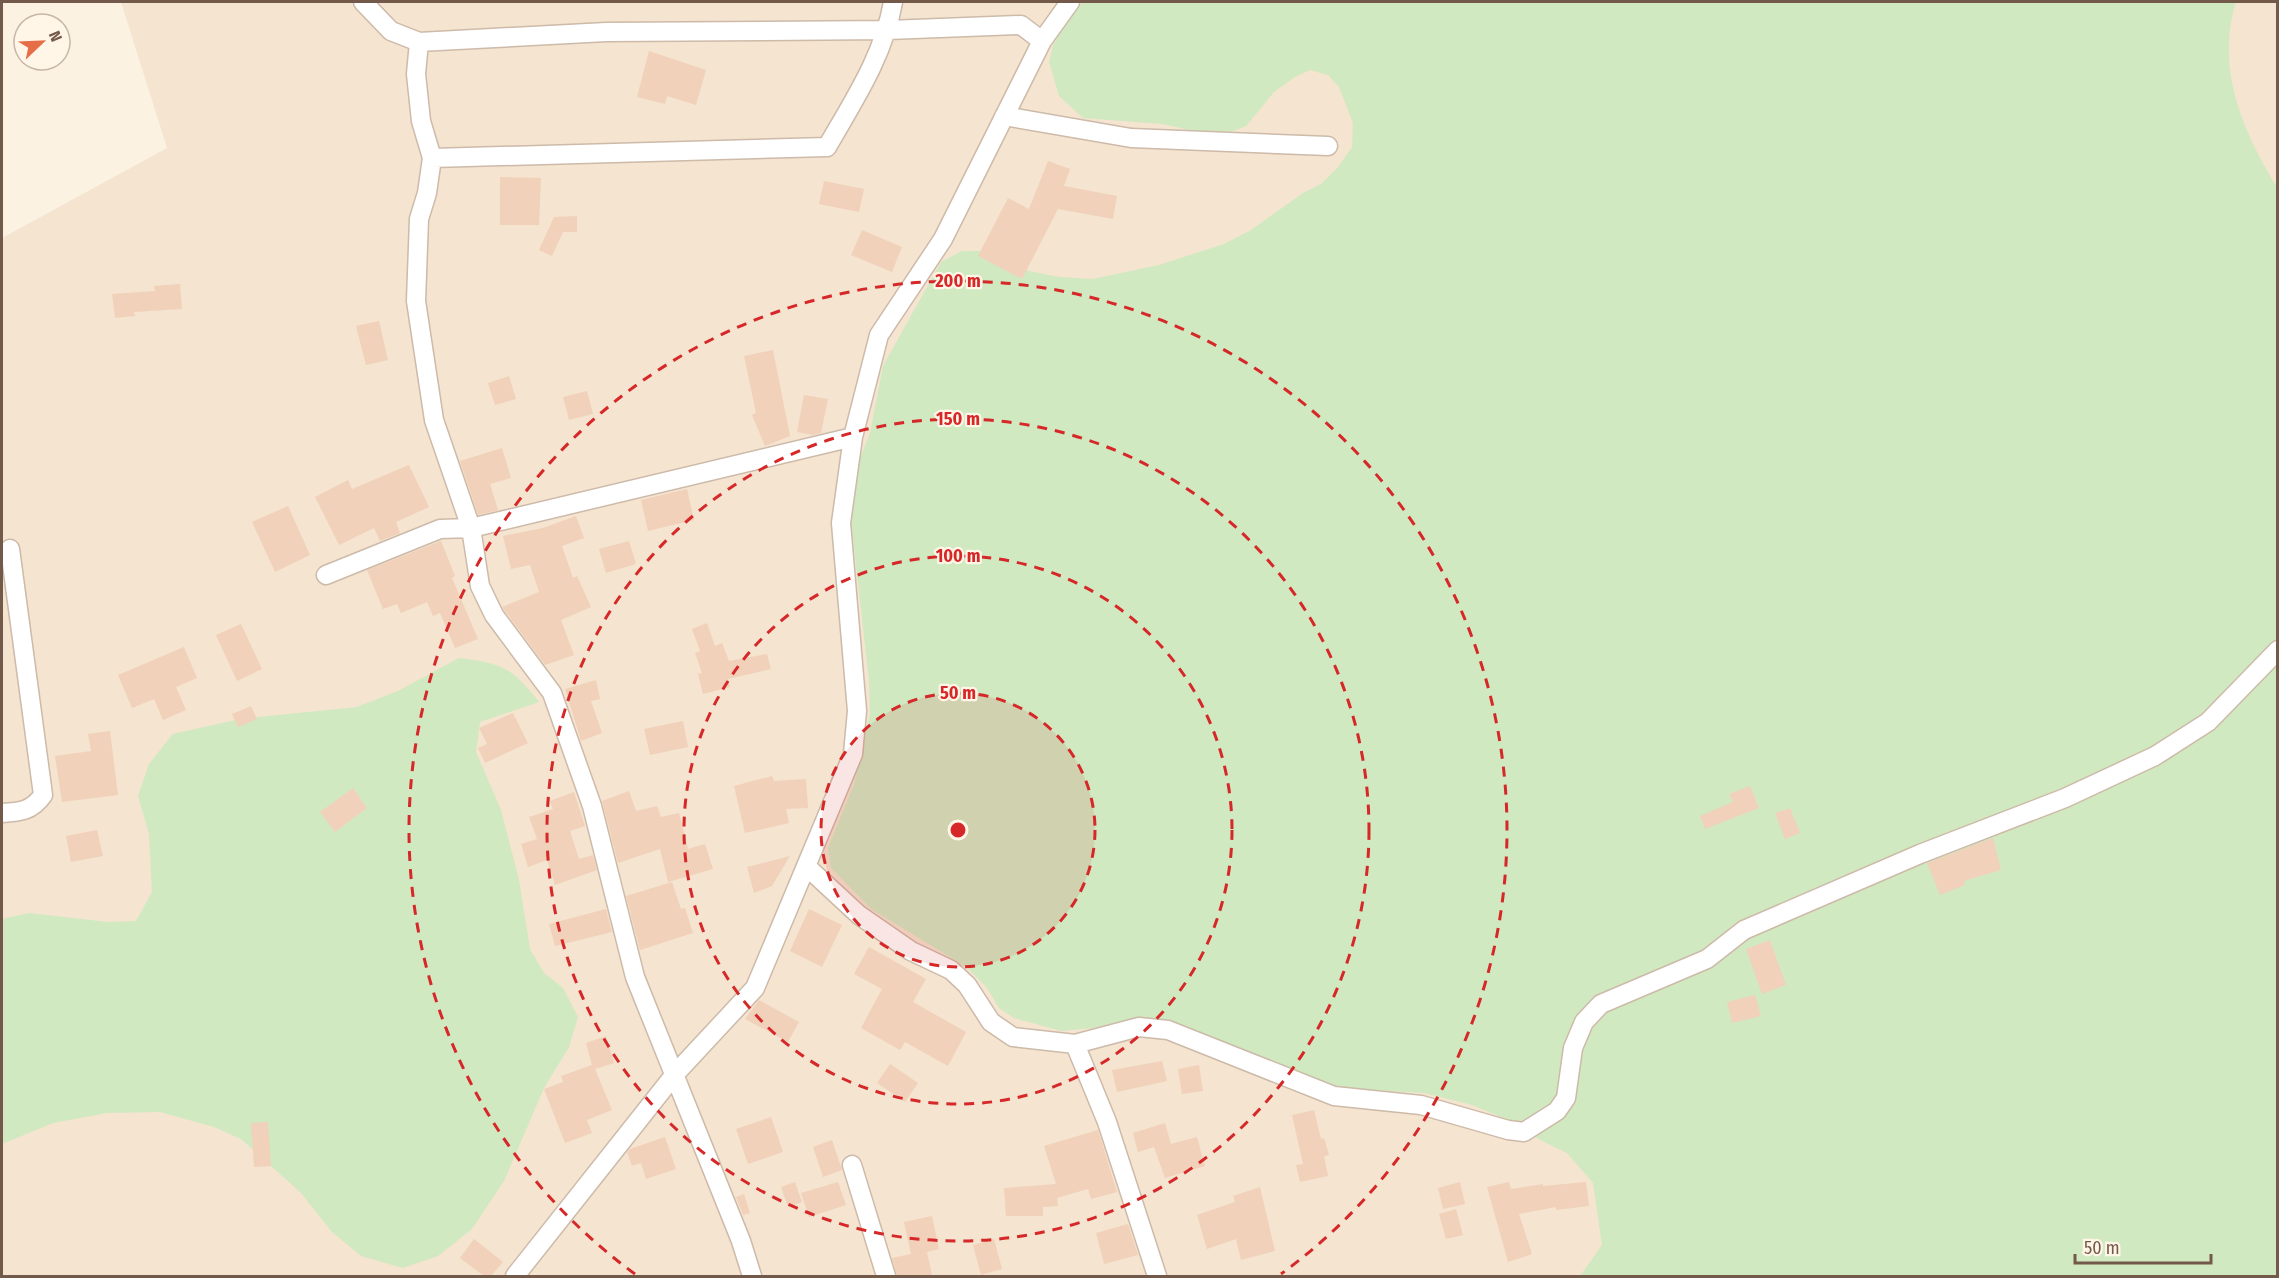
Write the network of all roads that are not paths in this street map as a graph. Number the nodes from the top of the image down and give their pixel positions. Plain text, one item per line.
1 (363, 2) edge
2 (893, 2) edge
3 (1070, 2) edge
4 (888, 30) junction
5 (1042, 41) junction
6 (419, 42) junction
7 (1004, 116) junction
8 (1329, 146) dead end
9 (432, 158) junction
10 (853, 437) junction
11 (471, 528) junction
12 (10, 549) dead end
13 (326, 575) dead end
14 (2277, 650) edge
15 (2, 813) edge
16 (806, 866) junction
17 (1075, 1044) junction
18 (675, 1074) junction
19 (852, 1165) dead end
20 (515, 1276) edge
21 (752, 1276) edge
22 (886, 1276) edge
23 (1157, 1276) edge

1 - 6 street
2 - 4 street
3 - 5 street
4 - 5 street
4 - 6 street
4 - 9 street
5 - 7 street
6 - 9 street
7 - 8 street
7 - 10 street
9 - 11 street
10 - 11 street
10 - 16 street
11 - 13 street
11 - 18 street
12 - 15 street
14 - 17 street
16 - 17 street
16 - 18 street
17 - 23 street
18 - 20 street
18 - 21 street
19 - 22 street

